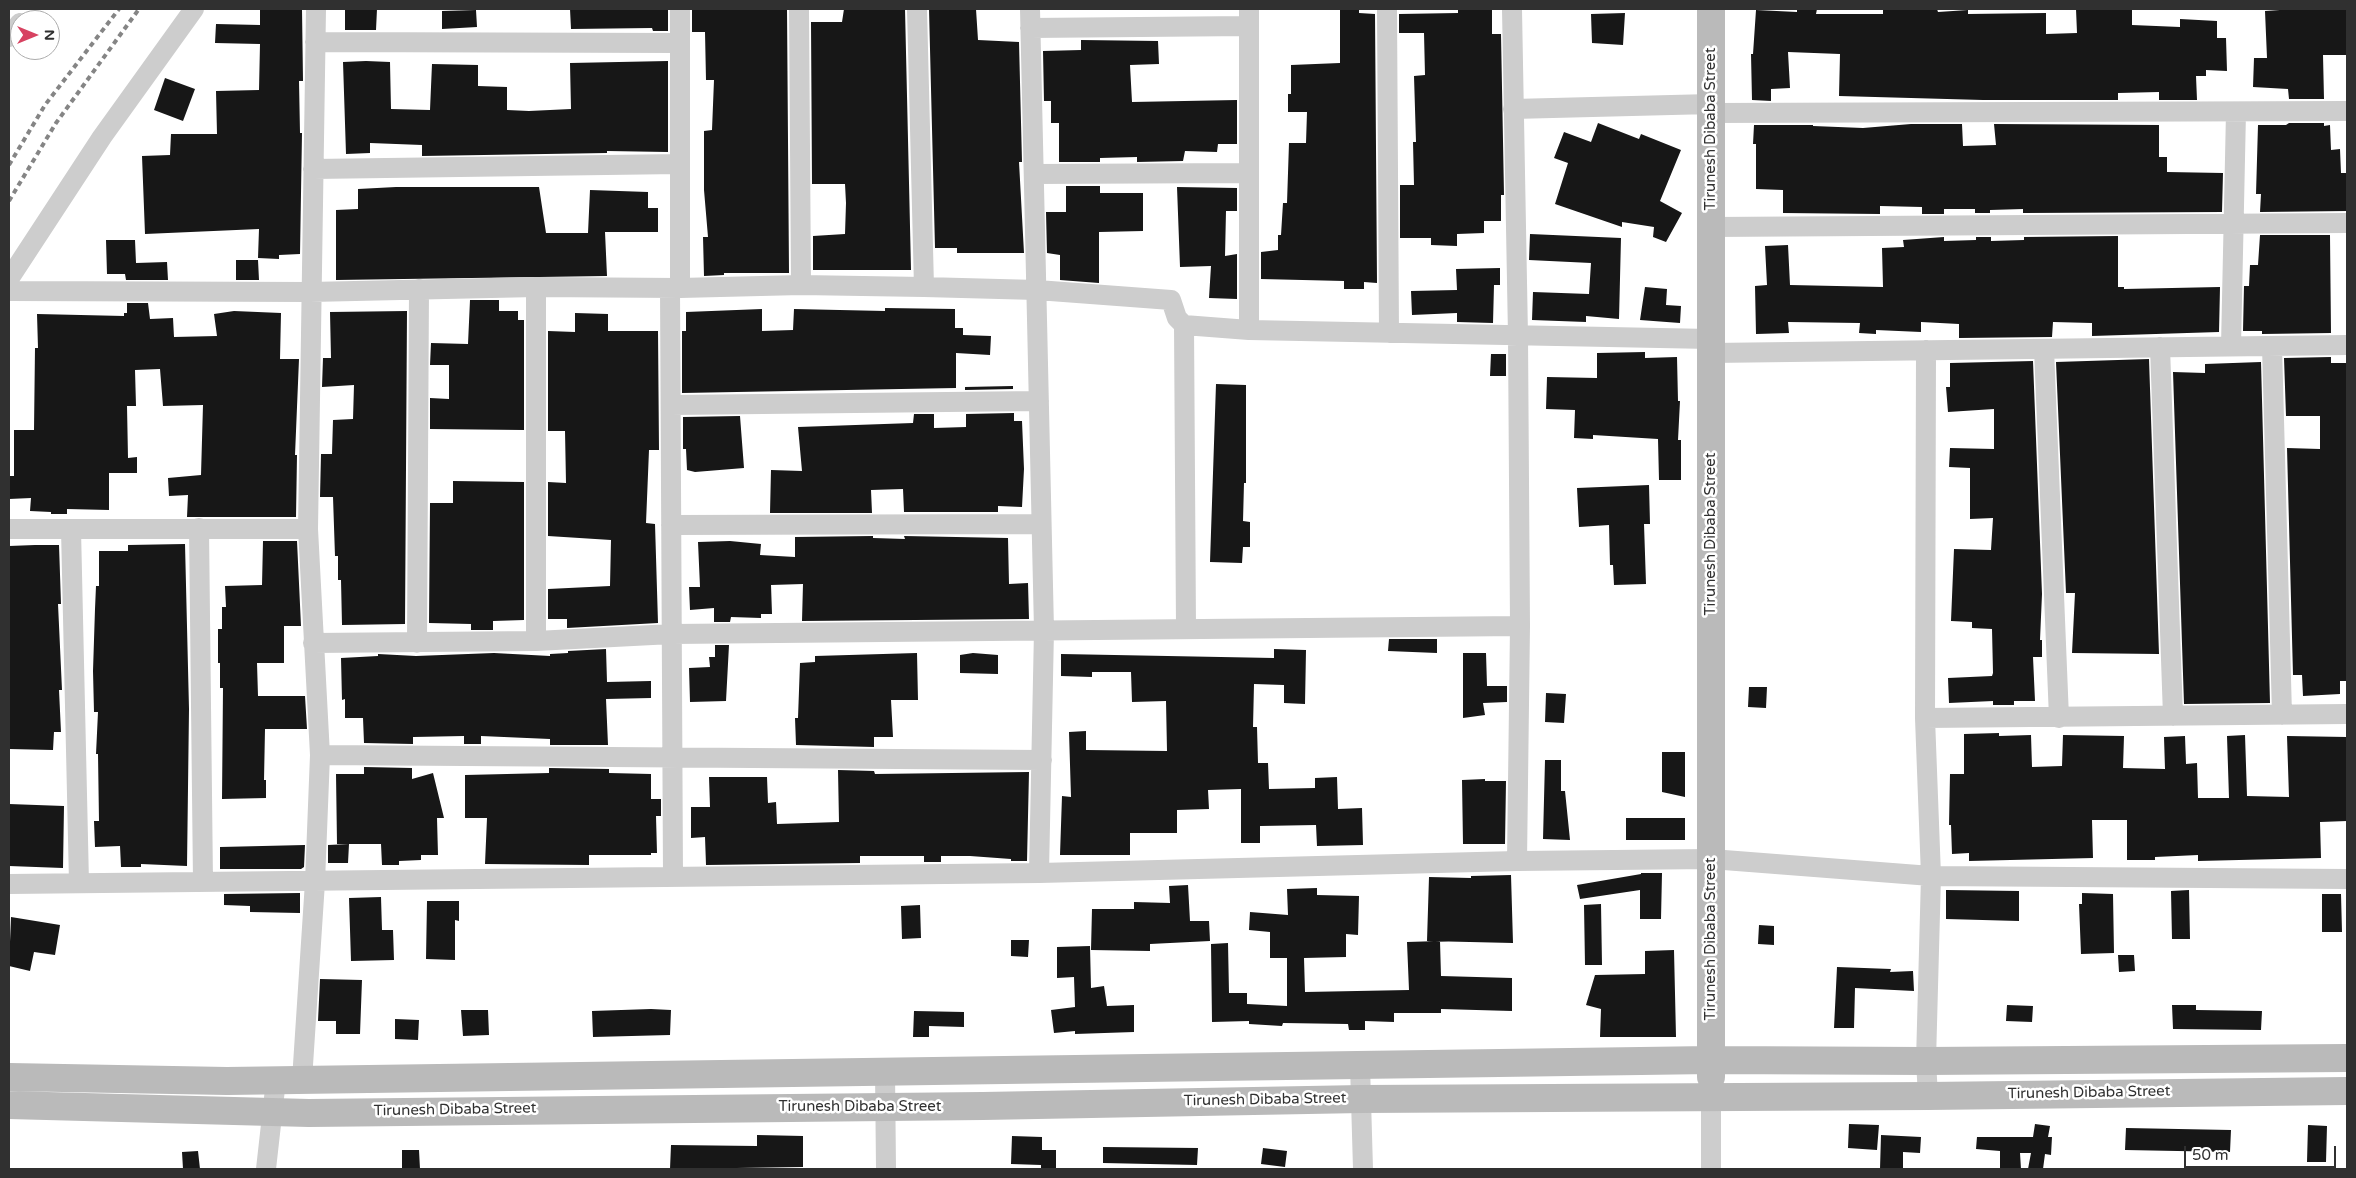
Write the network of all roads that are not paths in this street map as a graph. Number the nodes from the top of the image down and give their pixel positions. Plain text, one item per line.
1 (194, 9) edge
2 (316, 9) edge
3 (680, 9) edge
4 (799, 9) edge
5 (917, 9) edge
6 (1386, 9) edge
7 (1512, 9) edge
8 (1711, 9) edge
9 (1249, 17) edge
10 (1030, 19) edge
11 (315, 42) junction
12 (679, 43) junction
13 (1513, 109) junction
14 (1711, 109) junction
15 (2347, 111) edge
16 (2236, 112) junction
17 (678, 164) junction
18 (313, 169) junction
19 (1249, 172) junction
20 (1034, 174) junction
21 (2347, 223) edge
22 (2233, 224) junction
23 (1711, 227) junction
24 (9, 279) edge
25 (801, 285) junction
26 (536, 287) junction
27 (924, 287) junction
28 (675, 288) junction
29 (419, 289) junction
30 (1037, 290) junction
31 (9, 291) edge
32 (310, 292) junction
33 (1184, 325) junction
34 (1249, 330) junction
35 (1390, 333) junction
36 (1518, 336) junction
37 (2347, 345) edge
38 (1711, 346) junction
39 (2231, 346) junction
40 (2272, 346) junction
41 (2160, 347) junction
42 (2044, 348) junction
43 (1926, 350) junction
44 (1039, 401) junction
45 (671, 405) junction
46 (672, 524) junction
47 (1041, 524) junction
48 (71, 528) junction
49 (199, 528) junction
50 (9, 529) edge
51 (308, 529) junction
52 (1520, 626) junction
53 (1186, 628) junction
54 (1044, 630) junction
55 (672, 634) junction
56 (536, 641) junction
57 (313, 643) junction
58 (417, 643) junction
59 (2347, 714) edge
60 (2282, 715) junction
61 (2173, 716) junction
62 (1925, 718) junction
63 (2059, 718) junction
64 (320, 755) junction
65 (672, 758) junction
66 (1042, 760) junction
67 (1711, 859) junction
68 (1517, 861) junction
69 (1039, 872) junction
70 (673, 876) junction
71 (1931, 876) junction
72 (2347, 879) edge
73 (203, 882) junction
74 (315, 882) junction
75 (79, 883) junction
76 (9, 884) edge
77 (2347, 1058) edge
78 (1711, 1060) junction
79 (1926, 1061) junction
80 (1360, 1065) junction
81 (885, 1071) junction
82 (9, 1077) edge
83 (289, 1080) junction
84 (2347, 1091) edge
85 (1711, 1096) junction
86 (1928, 1096) junction
87 (1362, 1099) junction
88 (9, 1105) edge
89 (885, 1106) junction
90 (273, 1113) junction
91 (266, 1169) edge
92 (886, 1169) edge
93 (1363, 1169) edge
94 (1712, 1169) edge

1 - 24 street
2 - 11 street
3 - 12 street
4 - 25 street
5 - 27 street
6 - 35 street
7 - 13 street
8 - 14 street, Tirunesh Dibaba Street
9 - 10 street
9 - 19 street
10 - 20 street
11 - 12 street
11 - 18 street
12 - 17 street
13 - 14 street
13 - 36 street
14 - 16 street
14 - 23 street, Tirunesh Dibaba Street
15 - 16 street
16 - 22 street
17 - 18 street
17 - 28 street
18 - 32 street
19 - 20 street
19 - 34 street
20 - 30 street
21 - 22 street
22 - 23 street
22 - 39 street
23 - 38 street, Tirunesh Dibaba Street
25 - 27 street
25 - 28 street
26 - 28 street
26 - 29 street
26 - 56 street
27 - 30 street
28 - 45 street
29 - 32 street
29 - 58 street
30 - 33 street
30 - 44 street
31 - 32 street
32 - 51 street
33 - 34 street
33 - 53 street
34 - 35 street
35 - 36 street
36 - 38 street
36 - 52 street
37 - 40 street
38 - 43 street
38 - 67 street, Tirunesh Dibaba Street
39 - 40 street
39 - 41 street
40 - 60 street
41 - 42 street
41 - 61 street
42 - 43 street
42 - 63 street
43 - 62 street
44 - 45 street
44 - 47 street
45 - 46 street
46 - 47 street
46 - 55 street
47 - 54 street
48 - 49 street
48 - 50 street
48 - 75 street
49 - 51 street
49 - 73 street
51 - 57 street
52 - 53 street
52 - 68 street
53 - 54 street
54 - 55 street
54 - 66 street
55 - 56 street
55 - 65 street
56 - 58 street
57 - 58 street
57 - 64 street
59 - 60 street
60 - 61 street
61 - 63 street
62 - 63 street
62 - 71 street
64 - 65 street
64 - 74 street
65 - 66 street
65 - 70 street
66 - 69 street
67 - 68 street
67 - 71 street
67 - 78 street, Tirunesh Dibaba Street
68 - 69 street
69 - 70 street
70 - 74 street
71 - 72 street
71 - 79 street
73 - 74 street
73 - 75 street
74 - 83 street
75 - 76 street
77 - 79 street
78 - 79 street
78 - 80 street
78 - 85 street, Tirunesh Dibaba Street
79 - 86 street
80 - 81 street
80 - 87 street
81 - 83 street
81 - 89 street
82 - 83 street
83 - 90 street
84 - 86 street, Tirunesh Dibaba Street
85 - 86 street, Tirunesh Dibaba Street
85 - 87 street, Tirunesh Dibaba Street
85 - 94 street
87 - 89 street, Tirunesh Dibaba Street
87 - 93 street
88 - 90 street, Tirunesh Dibaba Street
89 - 90 street, Tirunesh Dibaba Street
89 - 92 street
90 - 91 street

